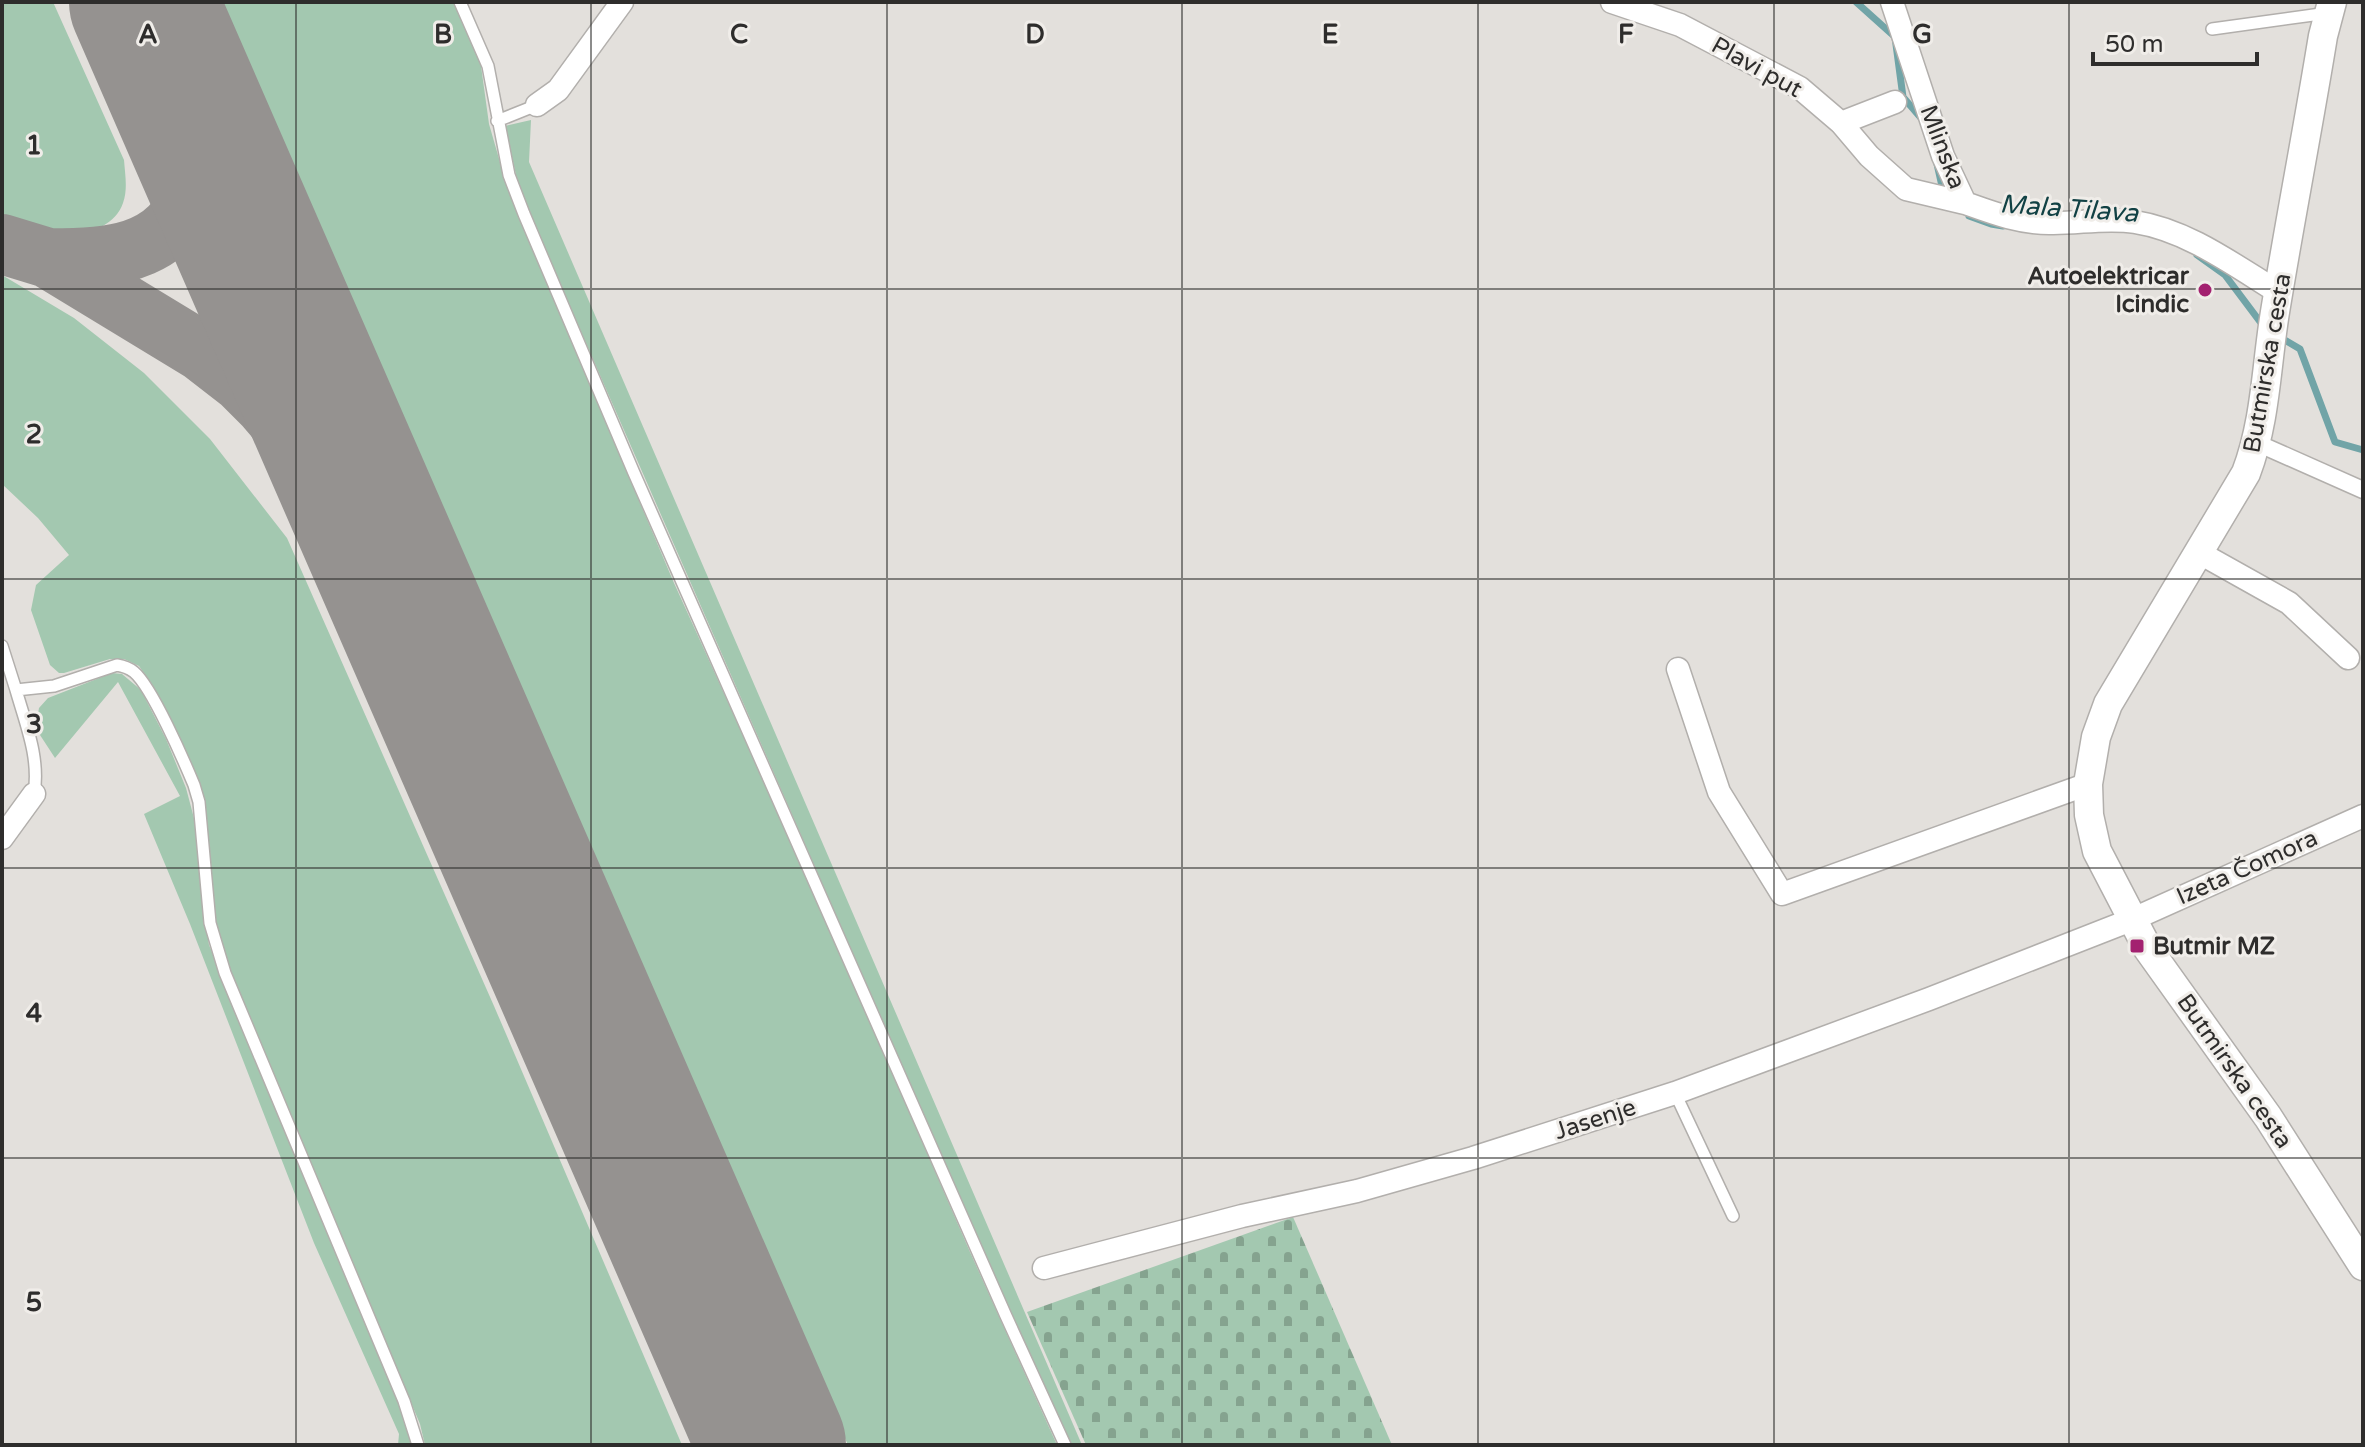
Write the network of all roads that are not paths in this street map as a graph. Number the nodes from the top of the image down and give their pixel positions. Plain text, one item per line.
1 (460, 2) edge
2 (622, 2) edge
3 (1612, 2) edge
4 (1892, 2) edge
5 (2330, 8) edge
6 (2212, 29) dead end
7 (1895, 102) dead end
8 (537, 105) joint
9 (497, 121) junction
10 (1841, 123) junction
11 (1958, 201) junction
12 (2276, 304) junction
13 (2257, 443) junction
14 (2363, 490) edge
15 (2198, 552) junction
16 (2, 646) edge
17 (2348, 658) dead end
18 (1678, 669) dead end
19 (16, 690) junction
20 (2088, 784) junction
21 (34, 794) joint
22 (2363, 816) edge
23 (2, 838) edge
24 (2131, 920) junction
25 (1675, 1093) junction
26 (1733, 1216) dead end
27 (2363, 1266) edge
28 (1044, 1268) dead end
29 (418, 1445) edge
30 (1065, 1445) edge

1 - 9 lane
2 - 8 street
3 - 10 street, Plavi put
4 - 11 street, Mlinska
5 - 6 lane
5 - 12 street, Butmirska cesta
7 - 10 street
8 - 9 lane
9 - 30 lane
10 - 11 street, Plavi put
11 - 12 street, Mlinska
12 - 13 street, Butmirska cesta
13 - 14 street
13 - 15 street, Butmirska cesta
15 - 17 street
15 - 20 street, Butmirska cesta
16 - 19 lane
18 - 20 street
19 - 21 lane
19 - 29 lane
20 - 24 street, Butmirska cesta
21 - 23 street
22 - 24 street, Izeta Čomora
24 - 25 street, Jasenje
24 - 27 street, Butmirska cesta
25 - 26 lane
25 - 28 street, Jasenje

